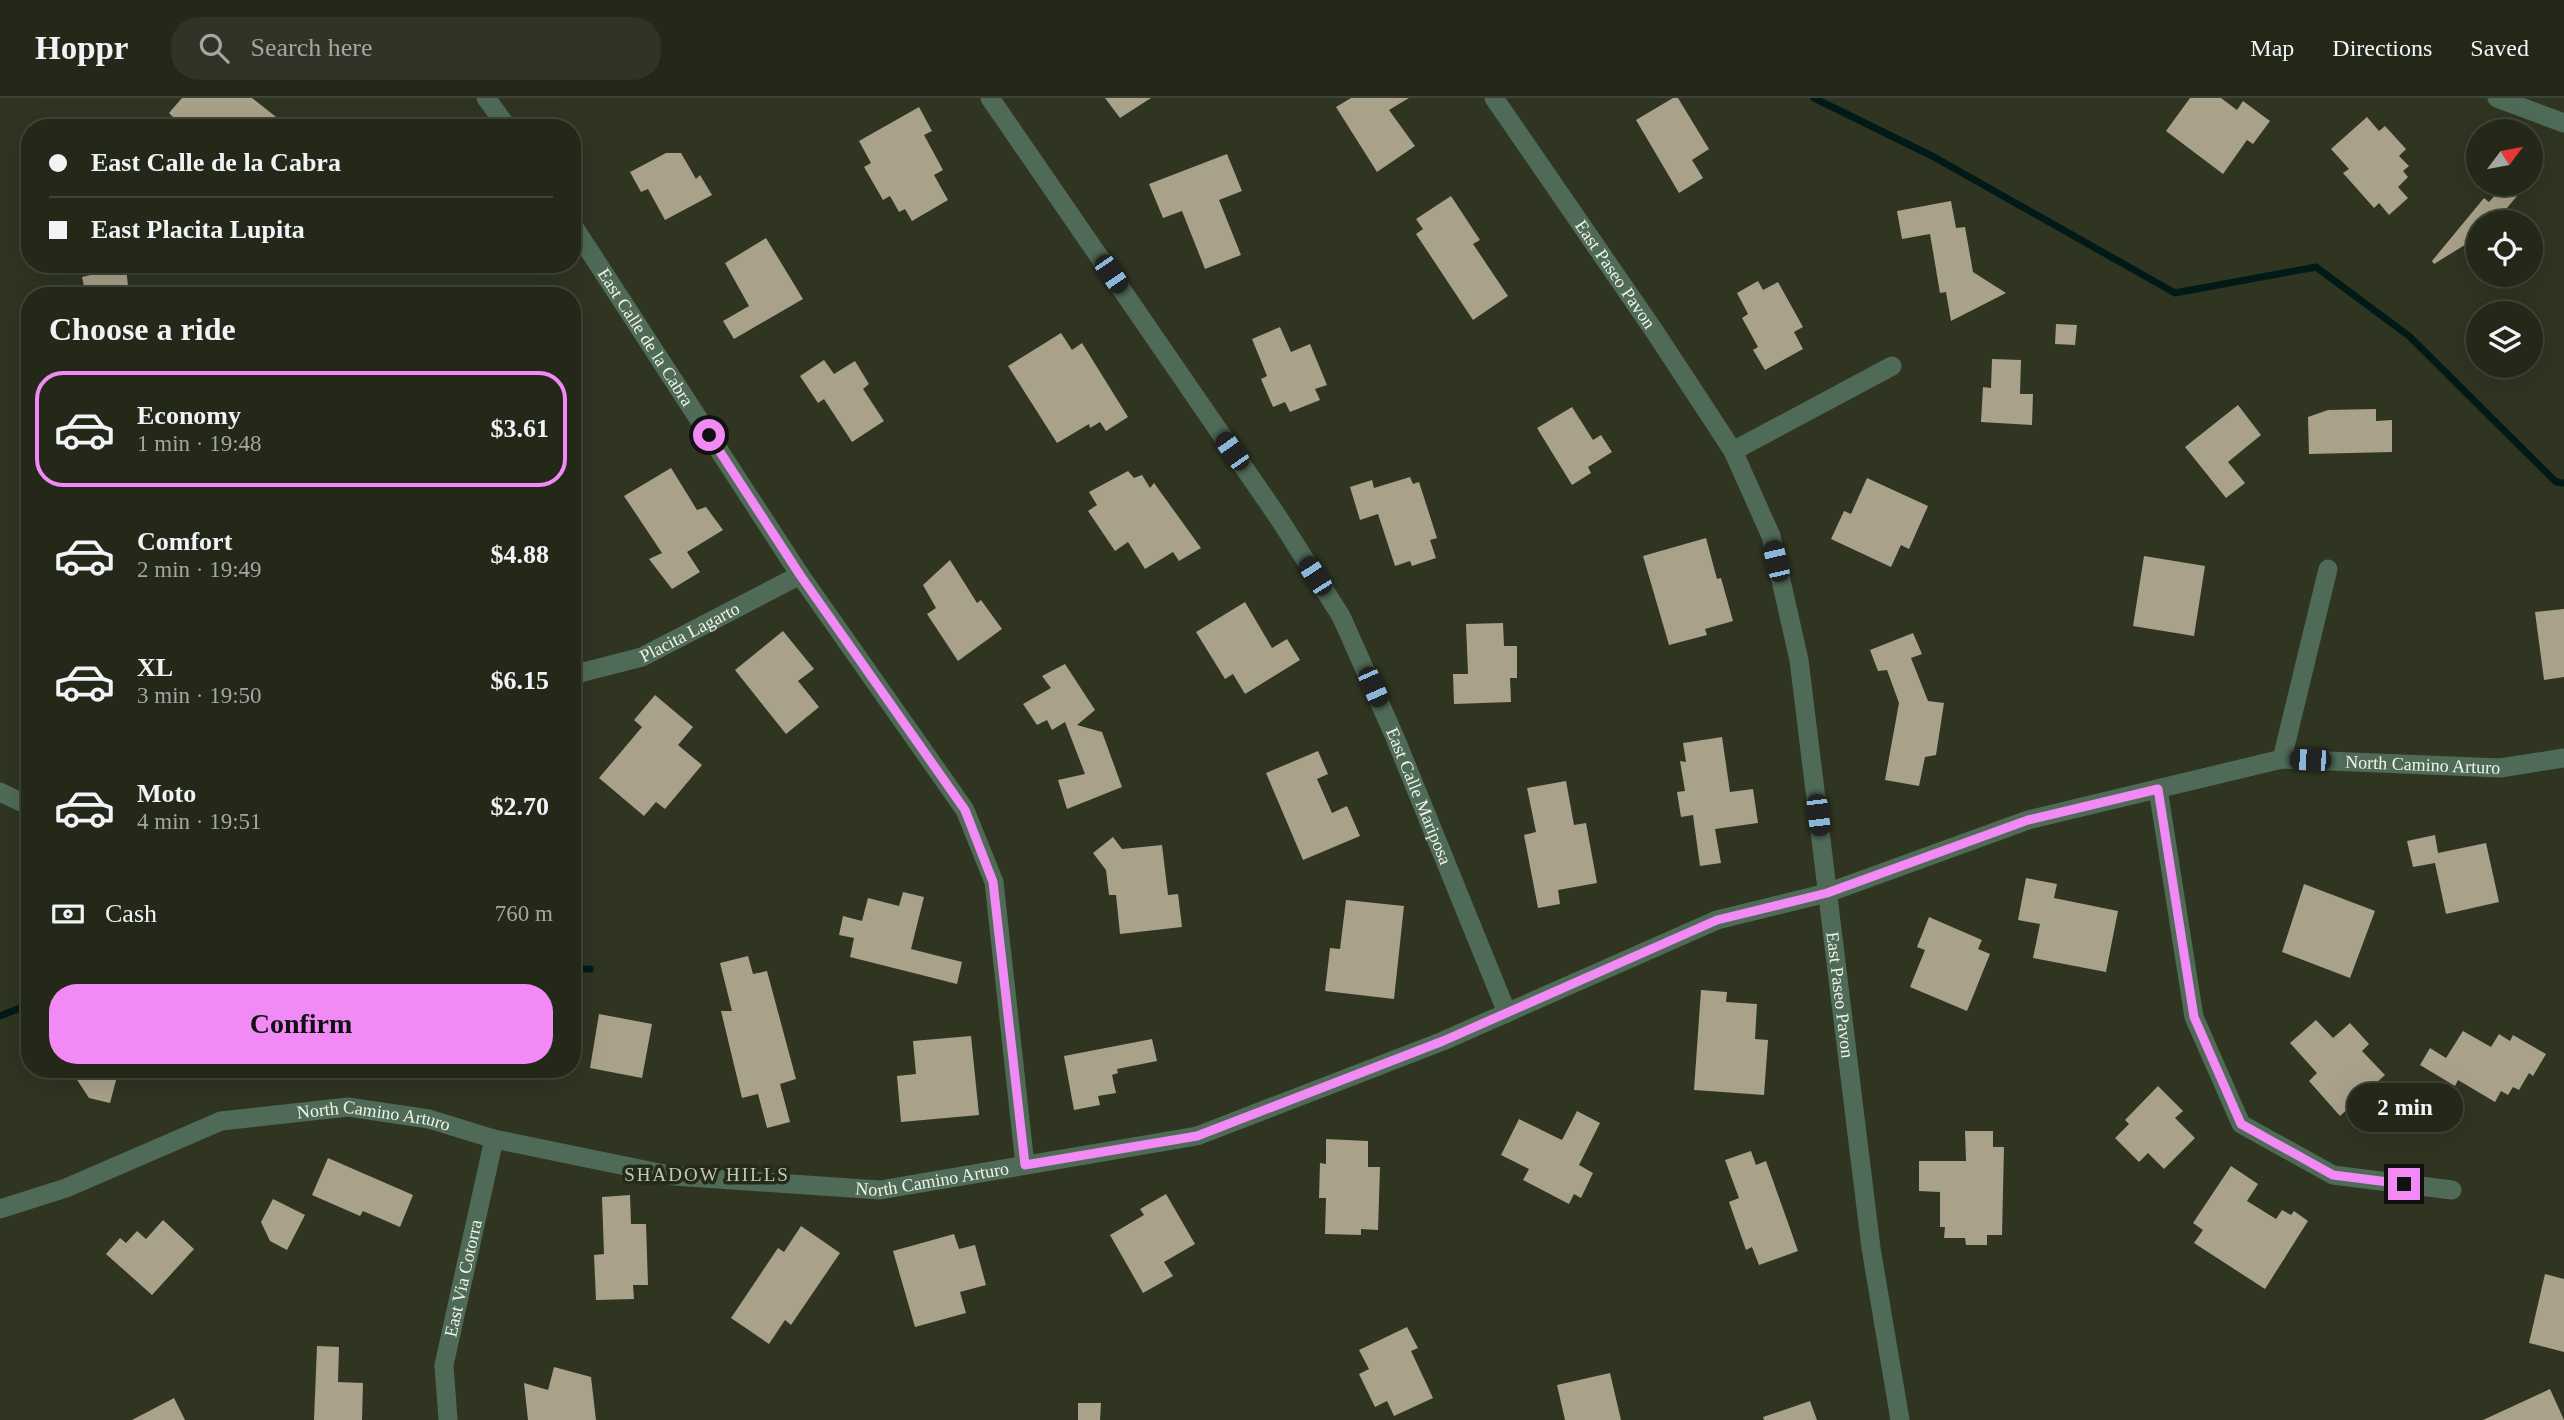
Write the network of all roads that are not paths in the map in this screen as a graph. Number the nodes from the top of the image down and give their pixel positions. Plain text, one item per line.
1 (486, 98) edge
2 (990, 98) edge
3 (1494, 98) edge
4 (2497, 98) edge
5 (501, 119) edge
6 (2564, 123) edge
7 (581, 238) edge
8 (1892, 366) dead end
9 (1733, 451) junction
10 (2328, 569) dead end
11 (800, 575) junction
12 (581, 673) edge
13 (2564, 758) edge
14 (2283, 759) junction
15 (2158, 789) junction
16 (0, 792) edge
17 (21, 802) edge
18 (1827, 893) junction
19 (1507, 1013) junction
20 (494, 1139) junction
21 (1025, 1165) junction
22 (2452, 1190) dead end
23 (0, 1209) edge
24 (448, 1420) edge
25 (1900, 1420) edge

1 - 5 street
2 - 19 street, East Calle Mariposa
3 - 9 street, East Paseo Pavon
4 - 6 street
7 - 11 street, East Calle de la Cabra
8 - 9 street
9 - 18 street, East Paseo Pavon
10 - 14 street
11 - 12 street, Placita Lagarto
11 - 21 street, East Calle de la Cabra
13 - 14 street, North Camino Arturo
14 - 15 street, North Camino Arturo
15 - 18 street, North Camino Arturo
15 - 22 street
16 - 17 street
18 - 19 street, North Camino Arturo
18 - 25 street, East Paseo Pavon
19 - 21 street, North Camino Arturo
20 - 21 street, North Camino Arturo
20 - 23 street, North Camino Arturo
20 - 24 street, East Via Cotorra

